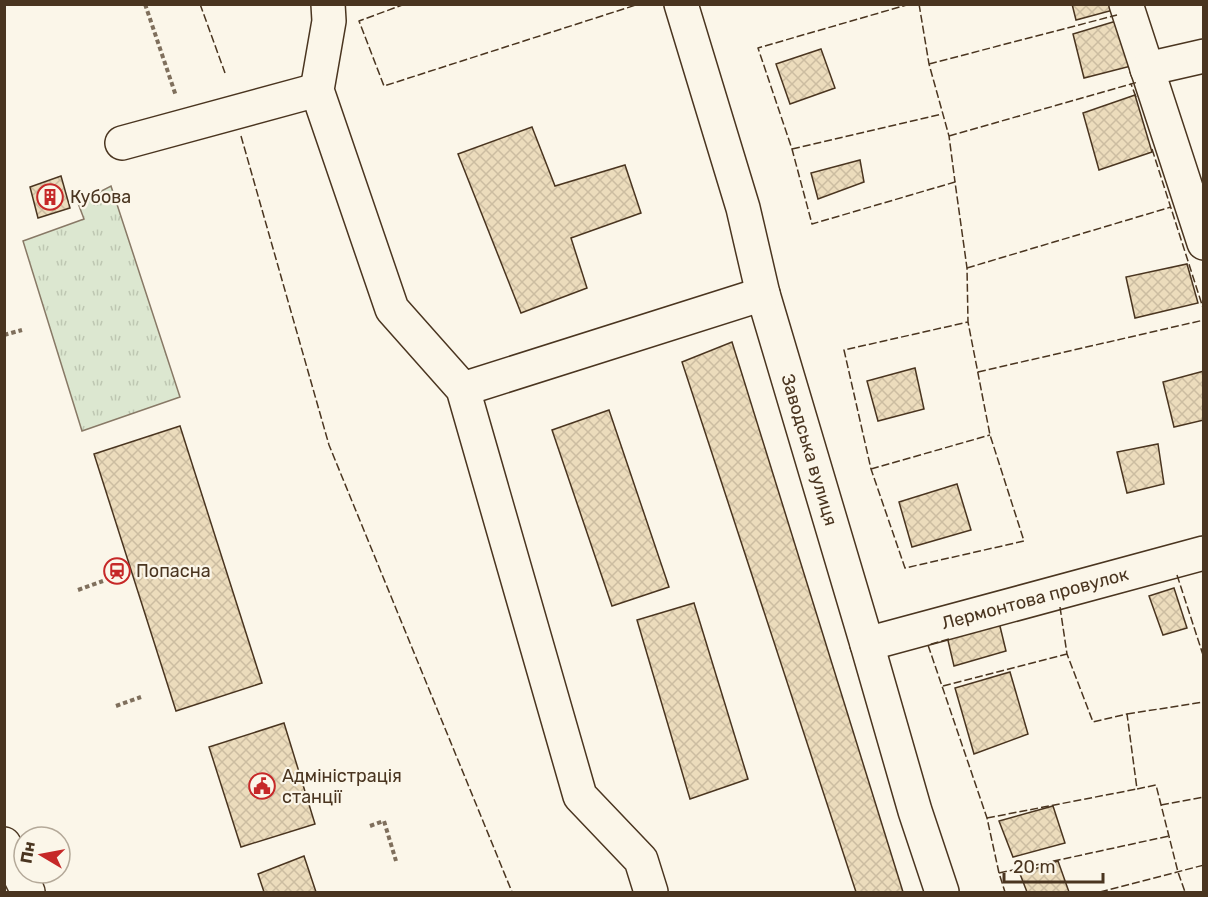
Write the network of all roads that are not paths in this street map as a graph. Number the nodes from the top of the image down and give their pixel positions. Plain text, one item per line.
1 (328, 4) edge
2 (681, 4) edge
3 (1126, 4) edge
4 (1203, 56) edge
5 (1147, 69) junction
6 (317, 90) junction
7 (122, 143) dead end
8 (1203, 243) edge
9 (763, 294) junction
10 (463, 389) junction
11 (1203, 553) edge
12 (867, 644) junction
13 (4, 844) edge
14 (28, 892) edge
15 (651, 892) edge
16 (942, 892) edge

1 - 6 street
2 - 9 street, Заводська вулиця
3 - 5 street
4 - 5 street
5 - 8 street
6 - 7 street
6 - 10 street
9 - 10 street
9 - 12 street, Заводська вулиця
10 - 15 street
11 - 12 street, Лермонтова провулок
12 - 16 street, Заводська вулиця
13 - 14 street

